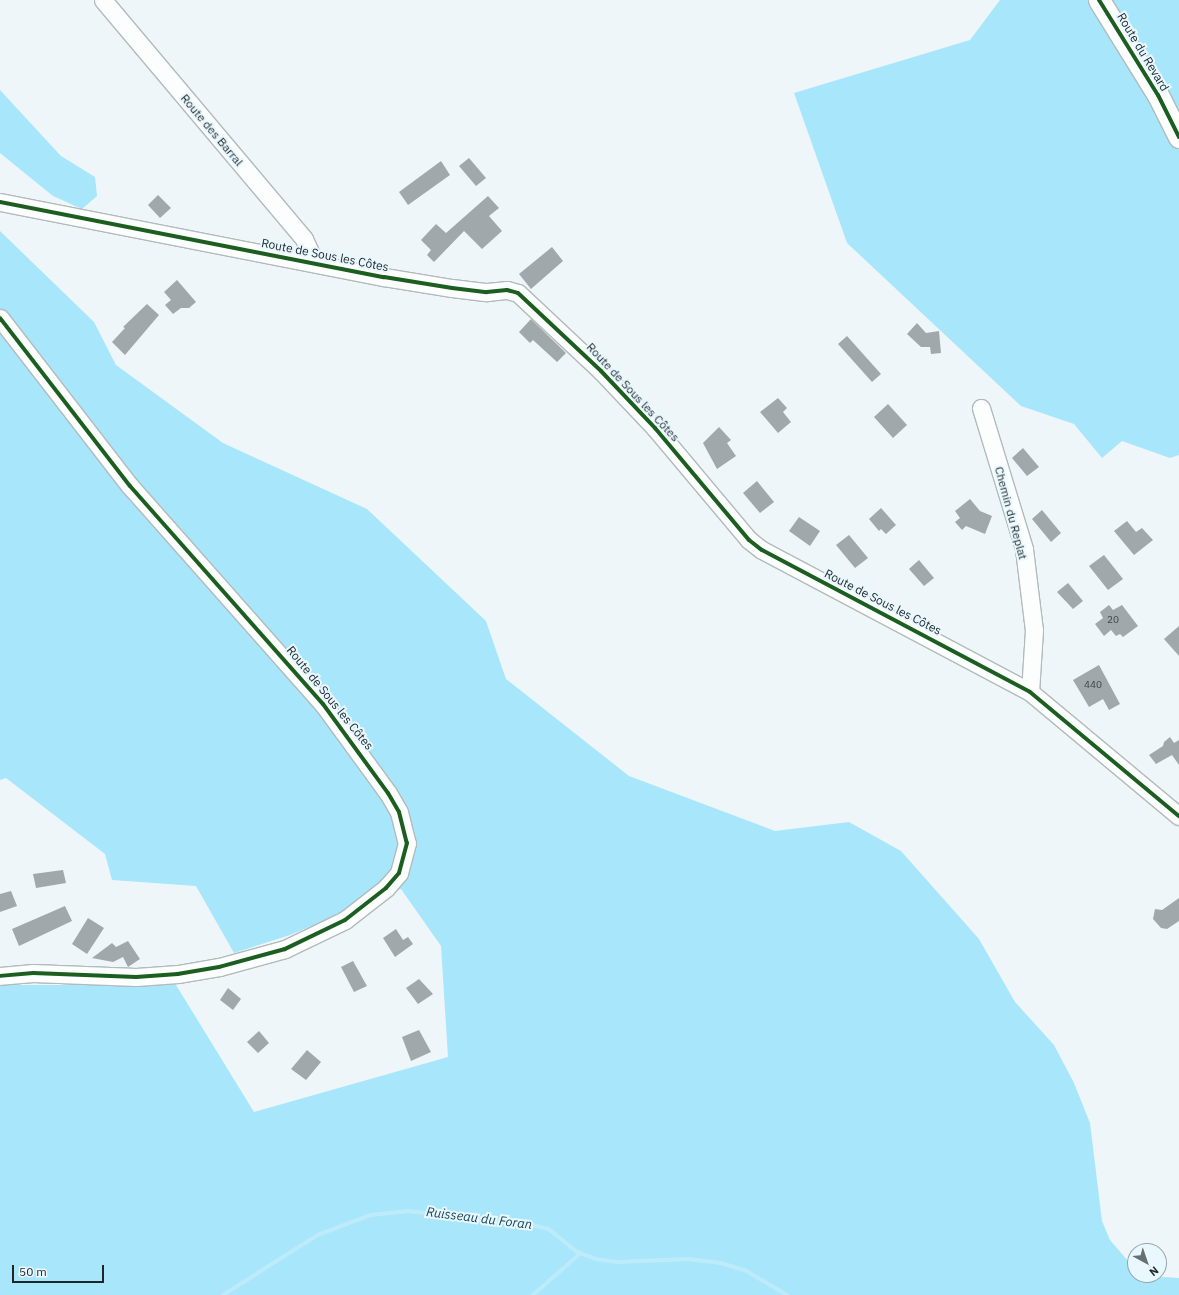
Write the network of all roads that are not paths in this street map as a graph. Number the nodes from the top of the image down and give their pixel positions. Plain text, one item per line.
1 (103, 0) edge
2 (1099, 0) edge
3 (1179, 137) edge
4 (0, 202) edge
5 (315, 263) junction
6 (0, 318) edge
7 (981, 408) dead end
8 (1030, 692) junction
9 (1179, 816) edge
10 (0, 976) edge

1 - 5 street, Route des Barral
2 - 3 main road, Route du Revard
4 - 5 street, Route de Sous les Côtes
5 - 8 street, Route de Sous les Côtes
6 - 10 street, Route de Sous les Côtes
7 - 8 street, Chemin du Replat
8 - 9 street, Route de Sous les Côtes

